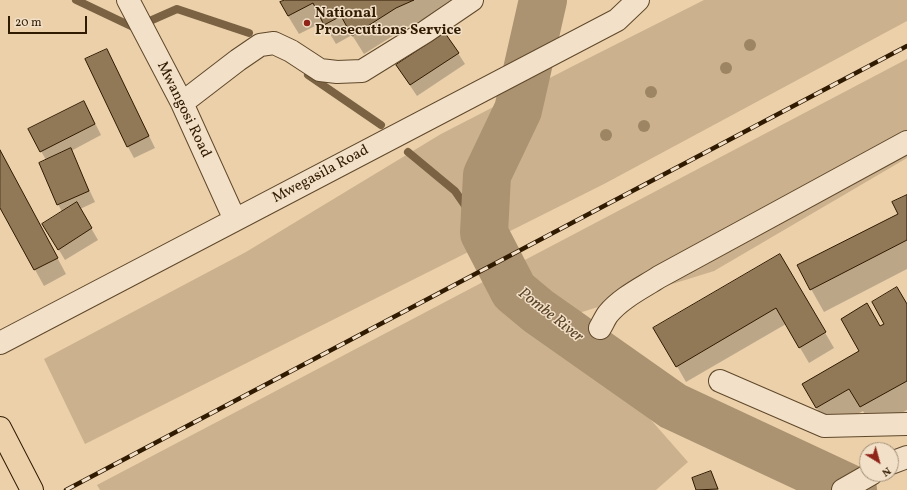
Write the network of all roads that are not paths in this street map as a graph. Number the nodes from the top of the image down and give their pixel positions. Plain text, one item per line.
1 (128, 0) edge
2 (472, 0) edge
3 (638, 0) edge
4 (655, 0) edge
5 (616, 20) junction
6 (182, 104) junction
7 (907, 142) edge
8 (235, 220) junction
9 (600, 328) dead end
10 (0, 343) edge
11 (720, 381) dead end
12 (907, 424) edge
13 (0, 428) edge
14 (859, 481) edge
15 (32, 490) edge
16 (843, 490) edge

1 - 6 street, Mwangosi Road
2 - 6 street
3 - 5 street, Mwegasila Road
4 - 5 street
5 - 8 street, Mwegasila Road
6 - 8 street, Mwangosi Road
7 - 9 street
8 - 10 street, Mwegasila Road
11 - 12 street
13 - 15 main road
14 - 16 street

